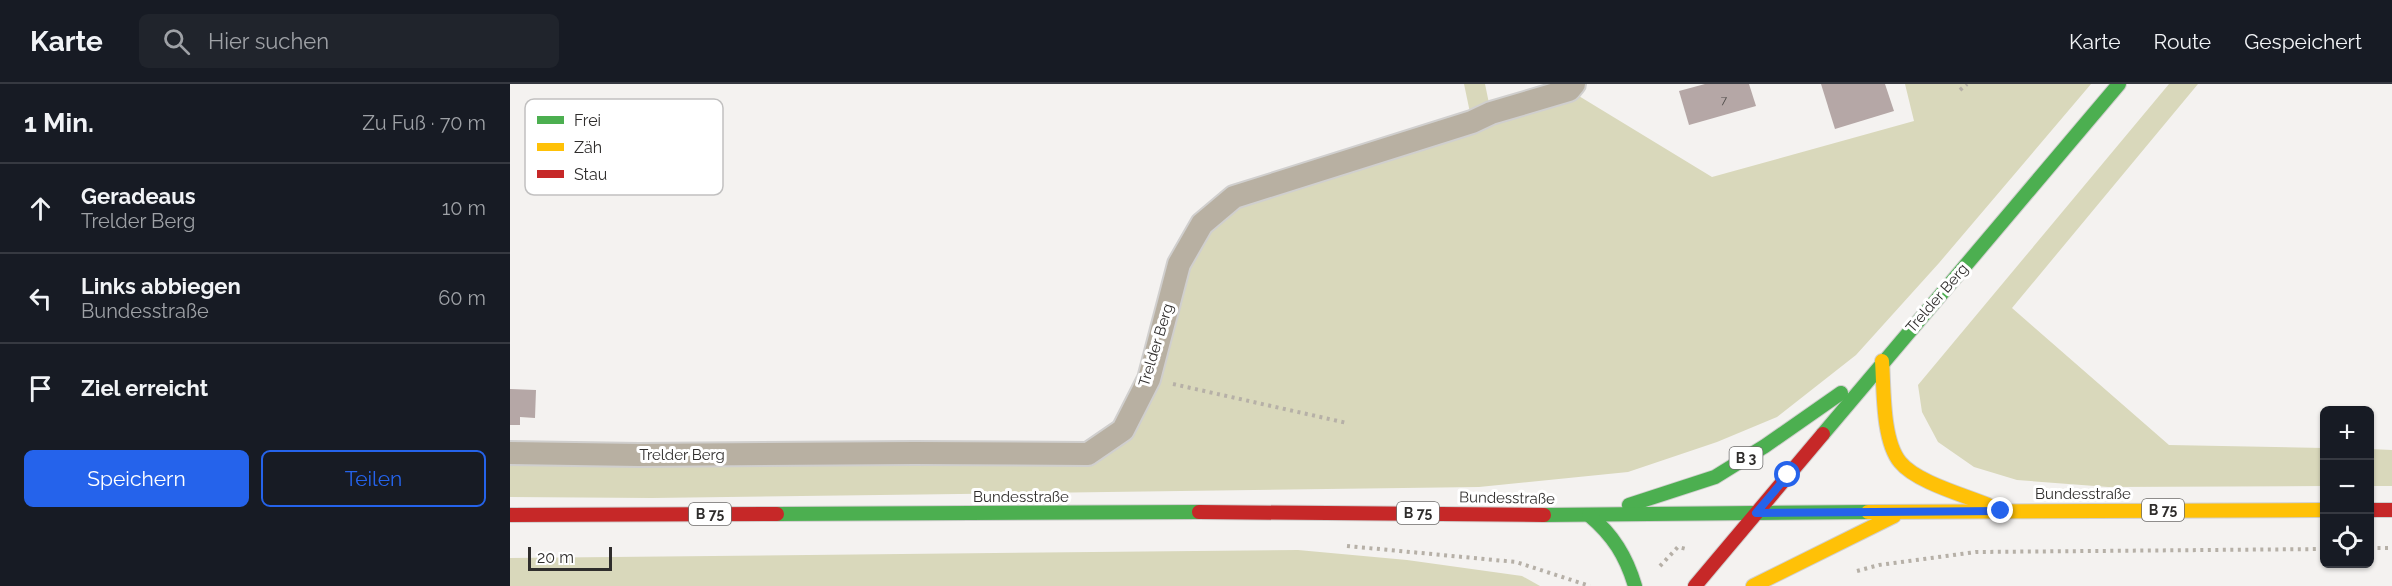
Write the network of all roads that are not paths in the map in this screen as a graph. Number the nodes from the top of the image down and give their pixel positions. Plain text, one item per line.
1 (1574, 84) edge
2 (2119, 84) edge
3 (1882, 361) junction
4 (510, 453) edge
5 (2320, 510) edge
6 (2374, 510) edge
7 (2392, 510) edge
8 (2001, 511) junction
9 (1904, 512) junction
10 (1756, 513) junction
11 (510, 514) edge
12 (1589, 515) junction
13 (1635, 586) edge
14 (1695, 586) edge
15 (1753, 586) edge

1 - 4 street, Trelder Berg
2 - 3 main road, Trelder Berg / B 3
3 - 8 main road, B 75
3 - 10 main road, Trelder Berg / B 3
3 - 12 main road, B 3
5 - 8 main road, Bundesstraße / B 75
6 - 7 main road
8 - 9 main road, Bundesstraße / B 75
9 - 10 main road, Bundesstraße / B 75
9 - 15 main road
10 - 12 main road, Bundesstraße / B 75
10 - 14 main road, B 3
11 - 12 main road, Bundesstraße / B 75
12 - 13 main road

